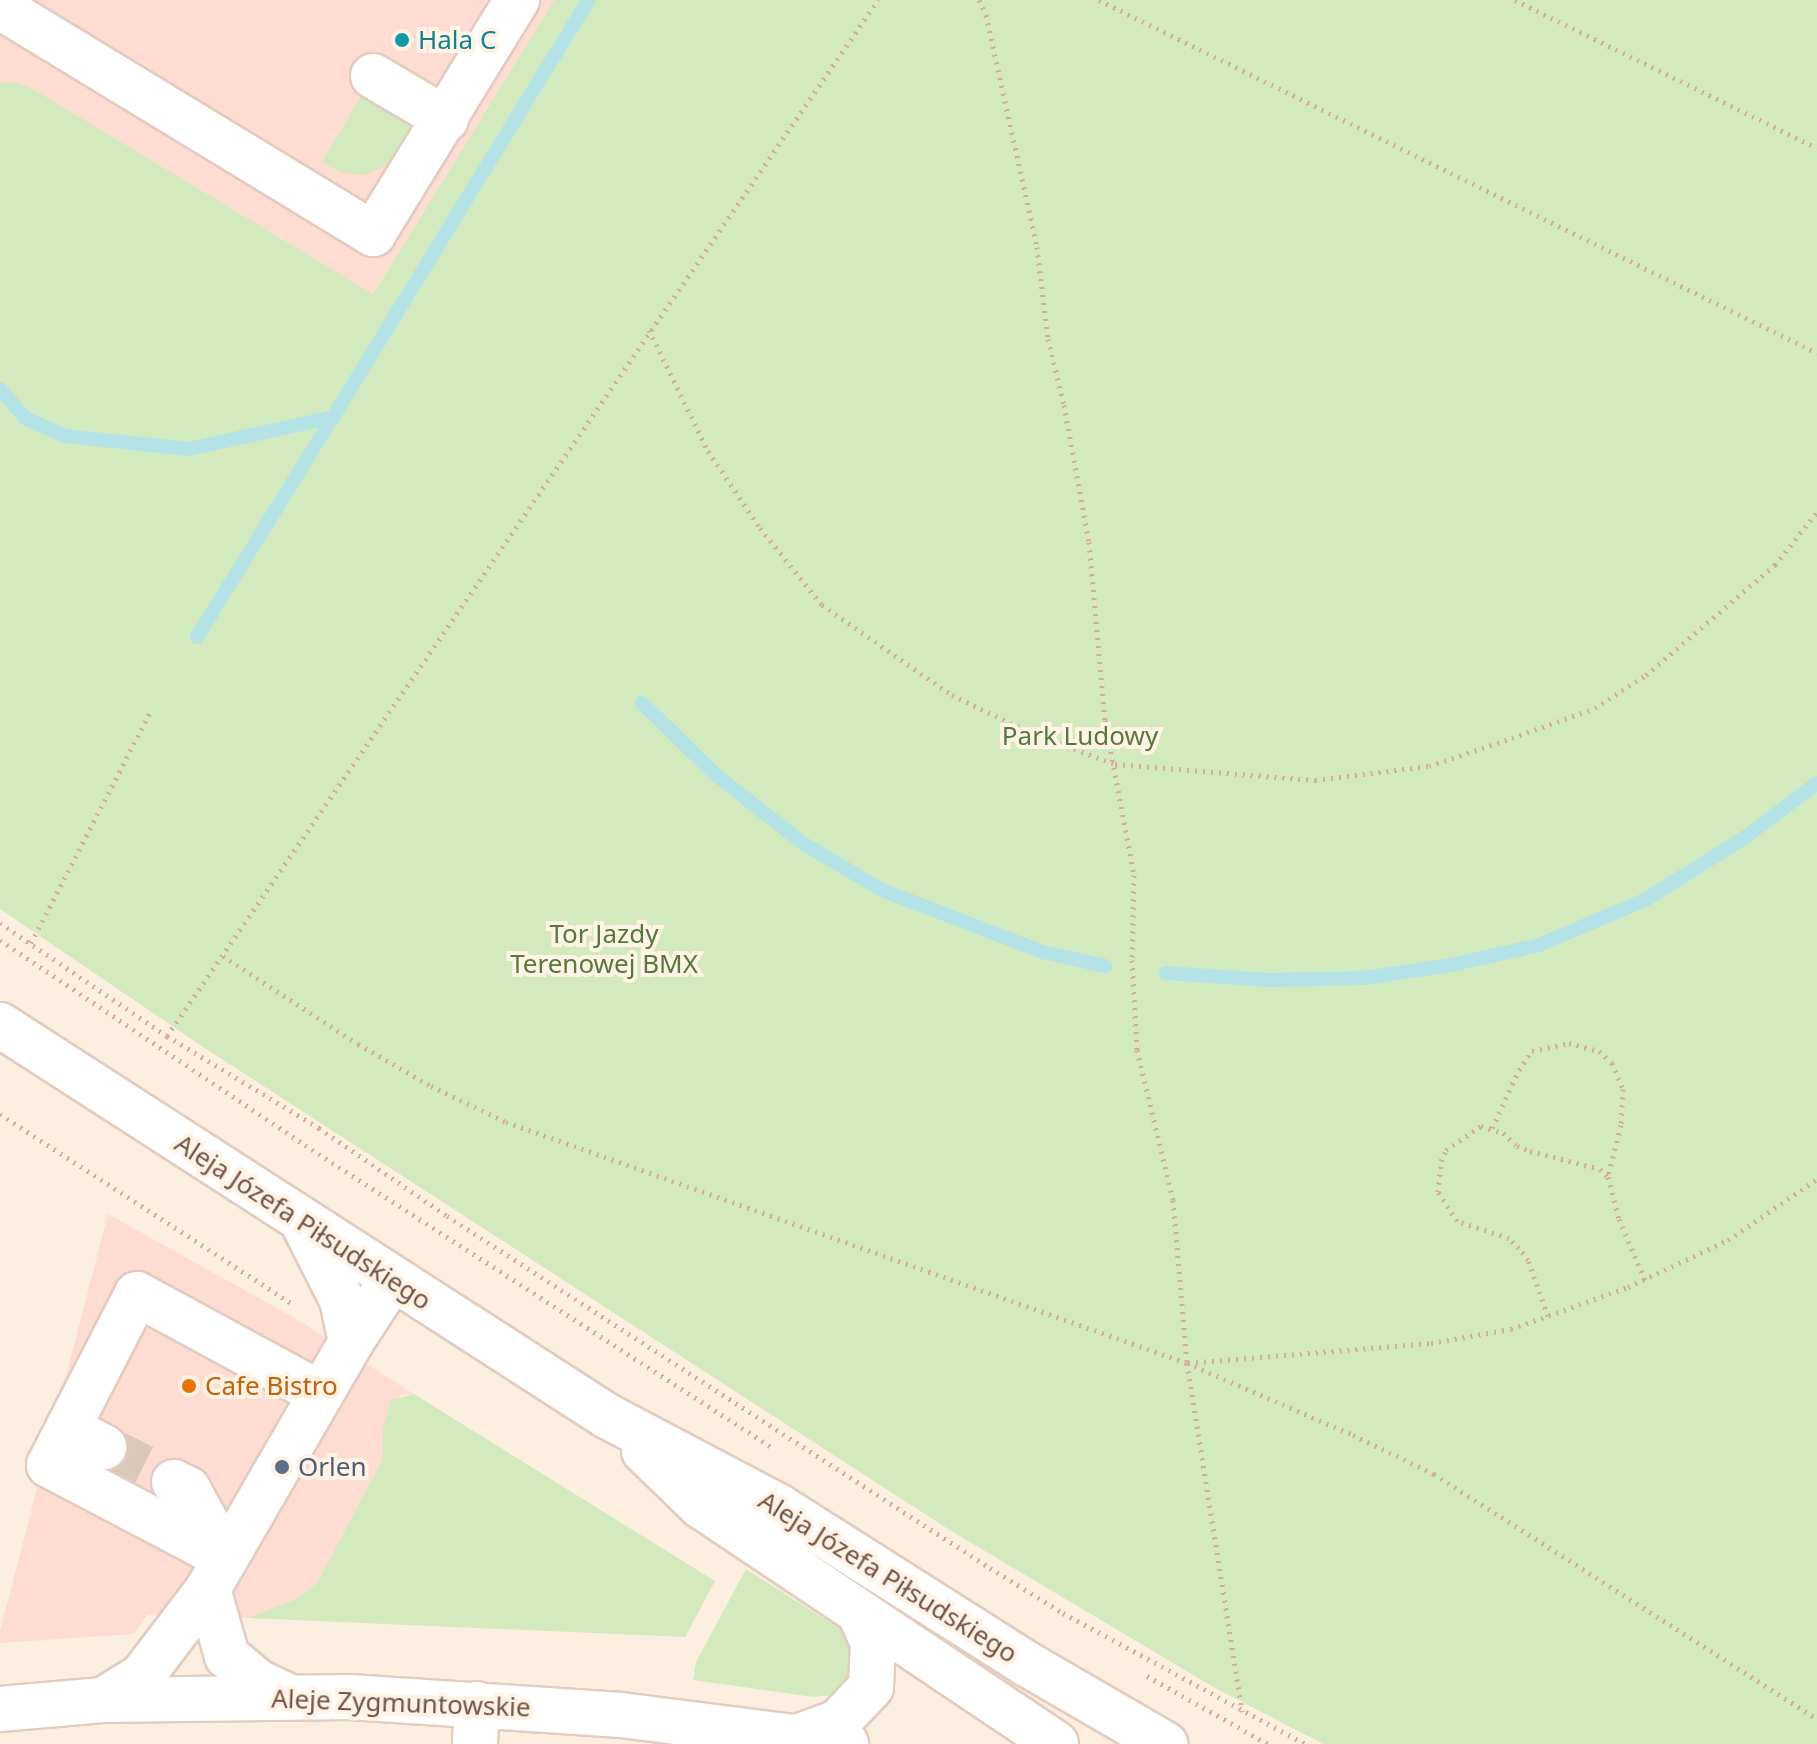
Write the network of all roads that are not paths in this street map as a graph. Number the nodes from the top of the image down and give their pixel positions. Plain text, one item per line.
1 (517, 0) edge
2 (0, 7) edge
3 (373, 76) dead end
4 (446, 119) junction
5 (0, 1025) edge
6 (303, 1223) junction
7 (392, 1279) junction
8 (351, 1342) junction
9 (321, 1394) junction
10 (607, 1416) junction
11 (174, 1482) tunnel mouth
12 (217, 1574) junction
13 (860, 1614) junction
14 (289, 1696) junction
15 (103, 1700) junction
16 (0, 1709) edge
17 (476, 1724) edge
18 (800, 1736) junction
19 (846, 1744) edge
20 (1056, 1744) edge
21 (1165, 1744) edge

1 - 4 street
2 - 4 street
3 - 4 street
5 - 6 street, Aleja Józefa Piłsudskiego
6 - 7 street, Aleja Józefa Piłsudskiego
6 - 8 street
7 - 8 street
7 - 10 street, Aleja Józefa Piłsudskiego
8 - 9 street
9 - 12 street
9 - 12 street
10 - 13 street, Aleja Józefa Piłsudskiego
10 - 21 street, Aleja Józefa Piłsudskiego
11 - 12 street
12 - 14 street
12 - 15 street
13 - 18 street, Aleje Zygmuntowskie
13 - 20 street, Aleja Józefa Piłsudskiego
14 - 15 street, Aleje Zygmuntowskie
14 - 17 street, Aleje Zygmuntowskie
15 - 16 street, Aleje Zygmuntowskie
17 - 18 street, Aleje Zygmuntowskie
18 - 19 street, Aleje Zygmuntowskie

